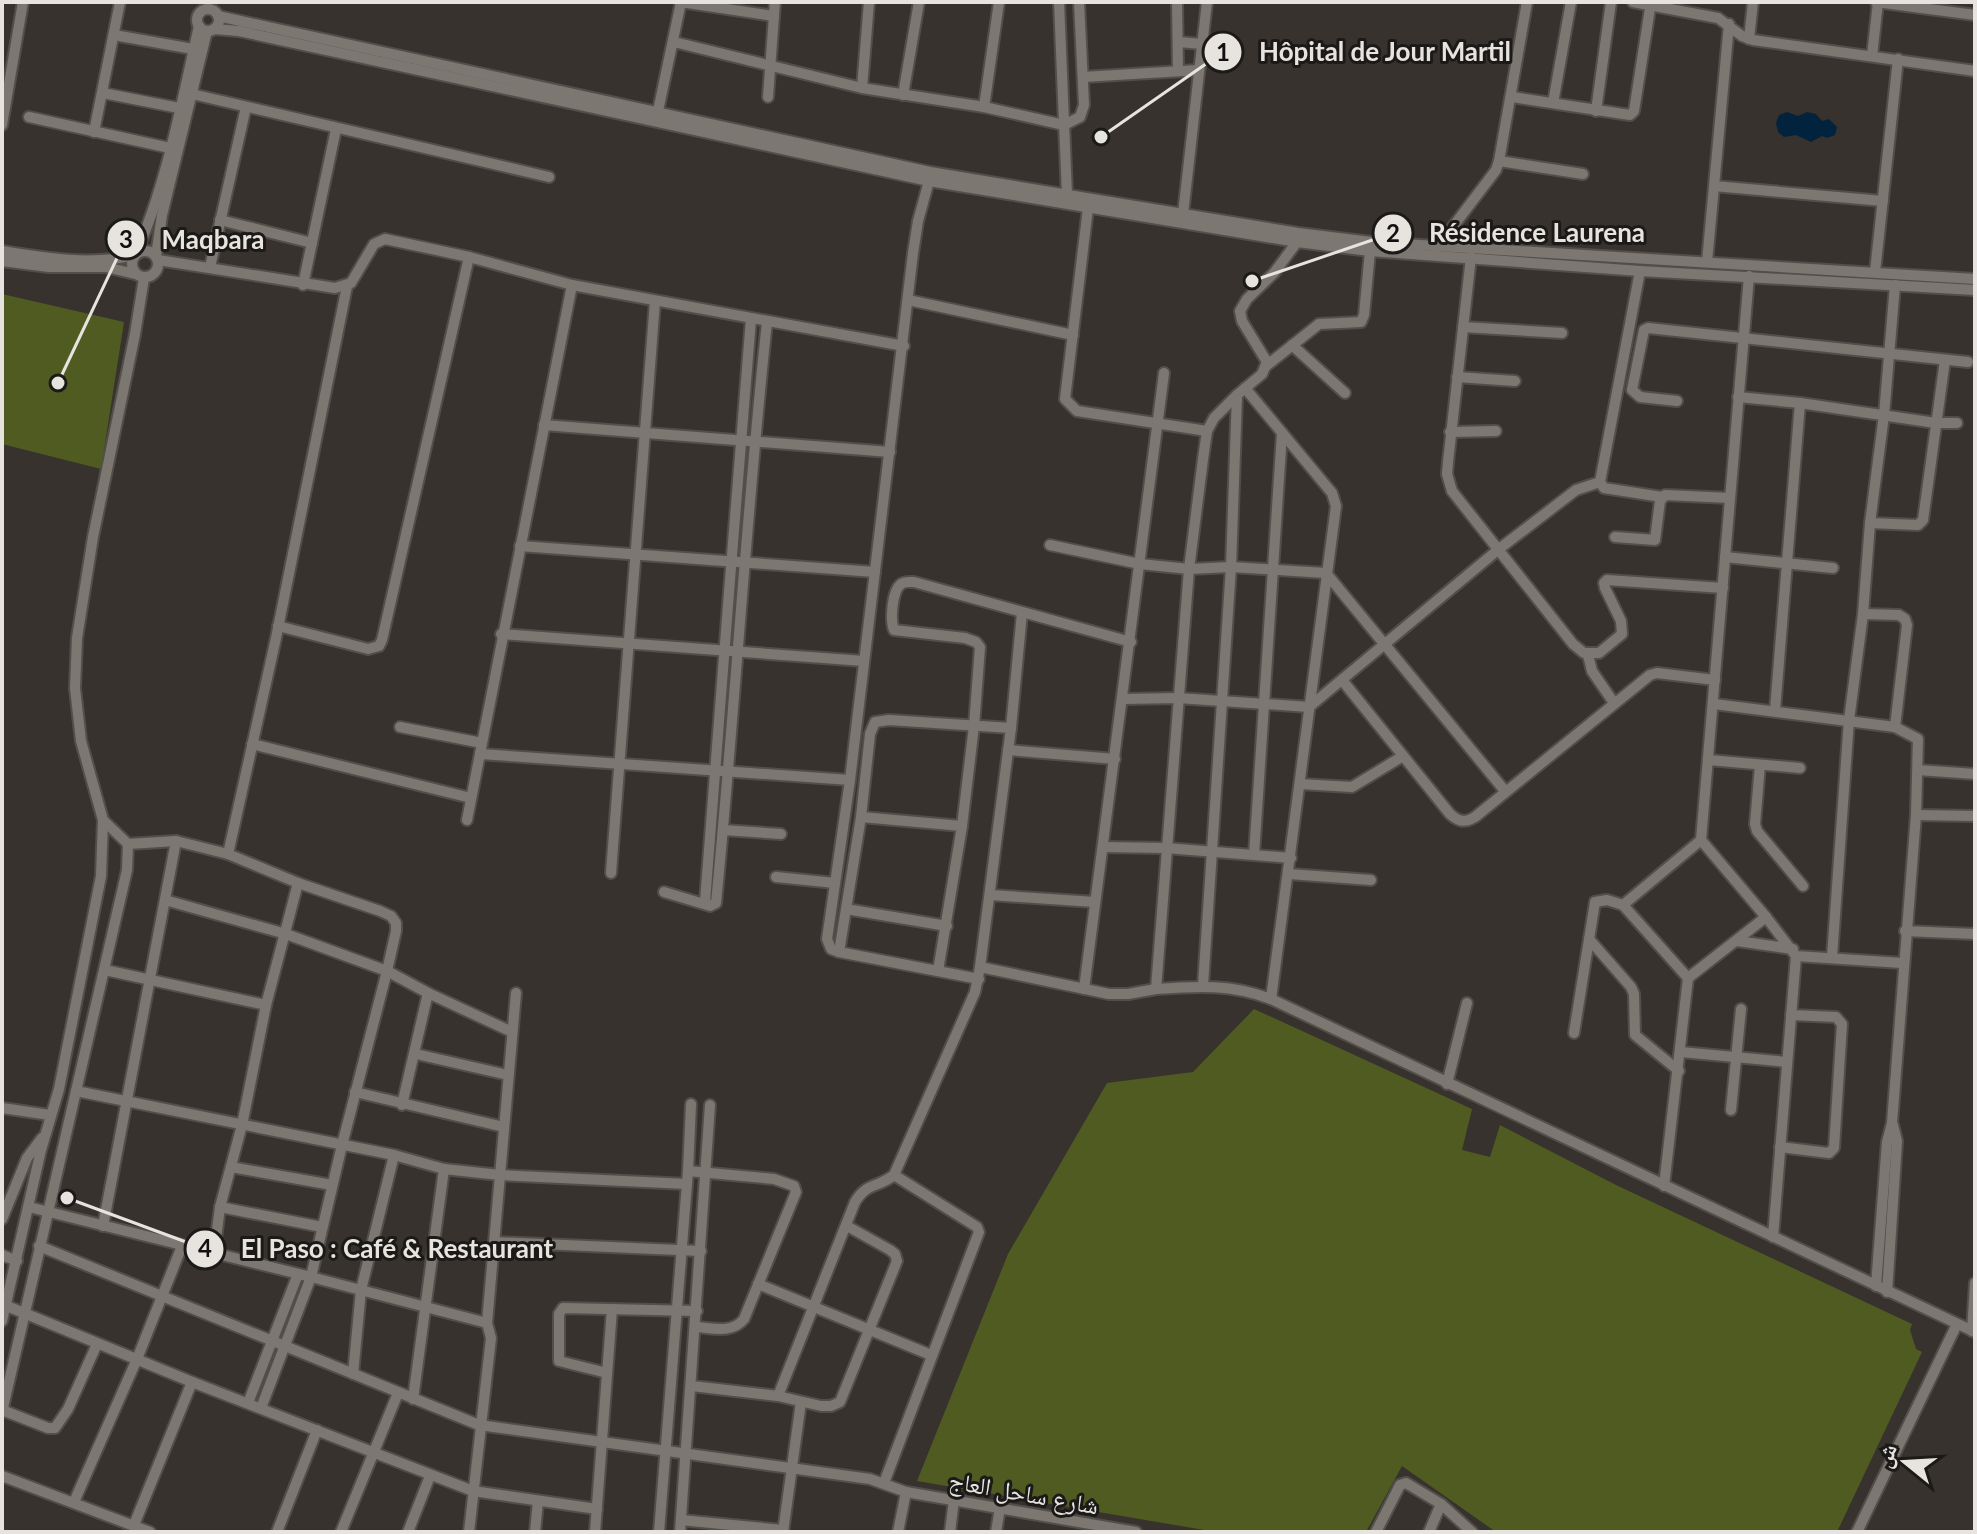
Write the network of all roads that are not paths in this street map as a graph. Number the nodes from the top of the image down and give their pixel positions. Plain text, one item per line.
1 (23, 2) edge
2 (120, 2) edge
3 (681, 2) edge
4 (775, 2) edge
5 (869, 2) edge
6 (919, 2) edge
7 (999, 2) edge
8 (1079, 2) edge
9 (1177, 2) edge
10 (1207, 2) edge
11 (1527, 2) edge
12 (1571, 2) edge
13 (1611, 2) edge
14 (1633, 2) edge
15 (1753, 2) edge
16 (1877, 2) edge
17 (1055, 3) edge
18 (203, 4) edge
19 (1651, 4) edge
20 (216, 10) edge
21 (1975, 15) edge
22 (774, 16) junction
23 (1729, 24) junction
24 (206, 29) junction
25 (114, 35) junction
26 (1749, 39) junction
27 (674, 42) junction
28 (1179, 42) junction
29 (1202, 44) junction
30 (193, 49) junction
31 (1872, 56) junction
32 (1898, 59) junction
33 (771, 67) junction
34 (1178, 69) junction
35 (1199, 70) junction
36 (1975, 71) edge
37 (1083, 77) junction
38 (862, 88) junction
39 (103, 93) junction
40 (192, 94) junction
41 (903, 95) junction
42 (768, 97) dead end
43 (1512, 97) junction
44 (1553, 103) junction
45 (246, 107) junction
46 (984, 107) junction
47 (179, 108) junction
48 (658, 111) junction
49 (1596, 111) junction
50 (29, 117) dead end
51 (2, 125) edge
52 (1064, 125) junction
53 (336, 129) junction
54 (94, 132) junction
55 (170, 148) junction
56 (1499, 161) junction
57 (1583, 174) dead end
58 (549, 177) dead end
59 (929, 181) junction
60 (1714, 186) junction
61 (1067, 195) junction
62 (1883, 201) junction
63 (1088, 208) junction
64 (1183, 214) junction
65 (220, 220) junction
66 (1297, 242) junction
67 (312, 243) junction
68 (1436, 250) junction
69 (2, 251) edge
70 (1370, 251) junction
71 (135, 254) junction
72 (469, 257) junction
73 (1471, 257) junction
74 (157, 258) junction
75 (2, 261) edge
76 (1707, 262) junction
77 (210, 267) junction
78 (1640, 271) junction
79 (1875, 272) junction
80 (140, 276) junction
81 (1749, 276) junction
82 (1975, 279) edge
83 (303, 285) junction
84 (572, 285) junction
85 (1895, 285) junction
86 (347, 286) junction
87 (1975, 290) edge
88 (908, 300) junction
89 (655, 301) junction
90 (751, 319) junction
91 (767, 322) junction
92 (1463, 327) junction
93 (1562, 333) dead end
94 (1073, 335) junction
95 (1744, 337) junction
96 (1292, 345) junction
97 (904, 346) junction
98 (1889, 353) junction
99 (1945, 360) junction
100 (1968, 362) dead end
101 (1266, 366) junction
102 (1164, 373) dead end
103 (1457, 377) junction
104 (1515, 381) dead end
105 (1241, 392) junction
106 (1345, 393) dead end
107 (1738, 397) junction
108 (1677, 401) dead end
109 (1800, 403) junction
110 (1884, 415) junction
111 (1159, 423) junction
112 (1936, 423) junction
113 (1957, 423) dead end
114 (544, 425) junction
115 (1207, 431) junction
116 (1496, 431) dead end
117 (1450, 432) junction
118 (645, 433) junction
119 (1282, 433) junction
120 (741, 440) junction
121 (754, 442) junction
122 (890, 452) junction
123 (1600, 482) junction
124 (1662, 497) junction
125 (1730, 498) junction
126 (1870, 523) junction
127 (1615, 537) dead end
128 (1050, 545) dead end
129 (520, 546) junction
130 (1499, 549) junction
131 (636, 555) junction
132 (1725, 557) junction
133 (730, 562) junction
134 (743, 563) junction
135 (1140, 564) junction
136 (1787, 564) junction
137 (1231, 567) junction
138 (1833, 568) dead end
139 (1189, 569) junction
140 (1273, 570) junction
141 (875, 572) junction
142 (1326, 573) junction
143 (1723, 588) junction
144 (1022, 613) junction
145 (1863, 614) junction
146 (278, 626) junction
147 (501, 634) junction
148 (1131, 642) junction
149 (629, 644) junction
150 (1384, 644) junction
151 (726, 651) junction
152 (740, 652) junction
153 (1588, 655) junction
154 (864, 661) junction
155 (1342, 680) junction
156 (1715, 680) junction
157 (1178, 698) junction
158 (1123, 699) junction
159 (1221, 702) junction
160 (1614, 703) junction
161 (1262, 704) junction
162 (1714, 704) junction
163 (1309, 707) junction
164 (1775, 710) junction
165 (1849, 720) junction
166 (974, 726) junction
167 (400, 727) dead end
168 (1895, 727) junction
169 (1011, 728) junction
170 (252, 744) junction
171 (481, 749) junction
172 (1008, 750) junction
173 (1403, 756) junction
174 (1115, 759) junction
175 (1709, 760) junction
176 (620, 764) junction
177 (1760, 765) junction
178 (1800, 768) dead end
179 (1918, 770) junction
180 (716, 771) junction
181 (729, 772) junction
182 (1975, 774) edge
183 (850, 780) junction
184 (1300, 784) junction
185 (1505, 791) junction
186 (471, 798) junction
187 (1916, 815) junction
188 (1975, 816) edge
189 (861, 817) junction
190 (103, 820) junction
191 (467, 820) dead end
192 (962, 826) junction
193 (723, 830) junction
194 (781, 834) dead end
195 (1701, 840) junction
196 (176, 841) junction
197 (128, 844) junction
198 (1103, 847) junction
199 (1166, 848) junction
200 (1211, 851) junction
201 (228, 854) junction
202 (1254, 855) junction
203 (1291, 858) junction
204 (611, 873) dead end
205 (1289, 874) junction
206 (776, 877) dead end
207 (1371, 880) dead end
208 (298, 883) junction
209 (835, 883) junction
210 (1803, 886) dead end
211 (664, 892) dead end
212 (990, 895) junction
213 (165, 900) junction
214 (1095, 902) junction
215 (707, 905) junction
216 (1623, 905) junction
217 (846, 909) junction
218 (1766, 917) junction
219 (947, 926) junction
220 (1905, 931) junction
221 (286, 934) junction
222 (1975, 934) edge
223 (1589, 939) junction
224 (1737, 941) junction
225 (839, 952) junction
226 (1795, 953) junction
227 (1832, 957) junction
228 (1902, 963) junction
229 (105, 970) junction
230 (387, 971) junction
231 (938, 971) junction
232 (980, 973) junction
233 (1688, 978) junction
234 (150, 980) junction
235 (1203, 985) junction
236 (1084, 989) junction
237 (1156, 989) junction
238 (428, 993) junction
239 (516, 993) dead end
240 (1271, 999) junction
241 (1467, 1003) dead end
242 (266, 1005) junction
243 (1741, 1009) dead end
244 (1791, 1015) junction
245 (512, 1032) junction
246 (1574, 1033) dead end
247 (1681, 1052) junction
248 (416, 1054) junction
249 (1736, 1057) junction
250 (1787, 1062) junction
251 (1679, 1071) junction
252 (508, 1075) junction
253 (1447, 1084) junction
254 (76, 1091) junction
255 (355, 1092) junction
256 (127, 1102) junction
257 (691, 1104) dead end
258 (402, 1105) junction
259 (710, 1105) dead end
260 (2, 1108) edge
261 (1731, 1110) dead end
262 (50, 1115) junction
263 (1892, 1123) junction
264 (242, 1125) junction
265 (504, 1127) junction
266 (45, 1133) junction
267 (342, 1145) junction
268 (1780, 1147) junction
269 (394, 1155) junction
270 (231, 1167) junction
271 (444, 1169) junction
272 (688, 1171) junction
273 (707, 1172) junction
274 (500, 1175) junction
275 (894, 1175) junction
276 (687, 1184) junction
277 (332, 1185) junction
278 (1664, 1186) junction
279 (6, 1197) edge
280 (29, 1207) junction
281 (220, 1207) junction
282 (48, 1212) junction
283 (2, 1219) edge
284 (103, 1226) junction
285 (847, 1226) junction
286 (322, 1227) junction
287 (1773, 1237) junction
288 (494, 1242) junction
289 (39, 1246) junction
290 (182, 1246) junction
291 (681, 1251) junction
292 (701, 1251) junction
293 (214, 1254) junction
294 (2, 1255) edge
295 (17, 1261) junction
296 (298, 1274) junction
297 (311, 1277) junction
298 (1975, 1283) edge
299 (758, 1284) junction
300 (1876, 1286) junction
301 (361, 1290) junction
302 (1887, 1292) junction
303 (162, 1297) junction
304 (4, 1305) edge
305 (426, 1307) junction
306 (813, 1307) junction
307 (612, 1309) junction
308 (676, 1311) junction
309 (697, 1311) junction
310 (23, 1313) junction
311 (2, 1321) edge
312 (487, 1323) junction
313 (1957, 1324) junction
314 (696, 1327) junction
315 (869, 1330) junction
316 (1974, 1331) edge
317 (272, 1341) junction
318 (97, 1344) junction
319 (285, 1347) junction
320 (931, 1355) junction
321 (137, 1359) junction
322 (607, 1373) junction
323 (353, 1374) junction
324 (192, 1382) junction
325 (692, 1386) junction
326 (398, 1393) junction
327 (778, 1396) junction
328 (413, 1399) junction
329 (801, 1402) junction
330 (248, 1403) junction
331 (261, 1408) junction
332 (2, 1411) edge
333 (479, 1425) junction
334 (317, 1430) junction
335 (602, 1441) junction
336 (665, 1450) junction
337 (686, 1453) junction
338 (374, 1454) junction
339 (793, 1470) junction
340 (2, 1476) edge
341 (430, 1476) junction
342 (884, 1483) junction
343 (473, 1491) junction
344 (906, 1492) junction
345 (954, 1500) junction
346 (538, 1501) junction
347 (74, 1502) junction
348 (1441, 1504) junction
349 (1000, 1508) junction
350 (597, 1509) junction
351 (681, 1520) junction
352 (134, 1525) junction
353 (1108, 1530) edge
354 (783, 1531) edge
355 (150, 1532) edge
356 (277, 1532) edge
357 (341, 1532) edge
358 (408, 1532) edge
359 (469, 1532) edge
360 (535, 1532) edge
361 (595, 1532) edge
362 (659, 1532) edge
363 (680, 1532) edge
364 (898, 1532) edge
365 (950, 1532) edge
366 (996, 1532) edge
367 (1136, 1532) edge
368 (1376, 1532) edge
369 (1429, 1532) edge
370 (1472, 1532) edge
371 (1857, 1532) edge

1 - 51 street
2 - 25 street
3 - 22 street
3 - 27 street
4 - 22 street
5 - 38 street
6 - 41 street
7 - 46 street
8 - 37 street
9 - 28 street
10 - 29 street
11 - 43 street
12 - 44 street
13 - 49 street
14 - 19 street
15 - 26 street
16 - 21 street
16 - 31 street
17 - 52 street
18 - 20 street
18 - 24 street
19 - 23 street
19 - 49 street
20 - 24 street
20 - 48 street
22 - 33 street
23 - 26 street
23 - 60 street
24 - 30 street
24 - 40 street
24 - 59 street
25 - 30 street
25 - 39 street
26 - 31 street
27 - 33 street
27 - 48 street
28 - 29 street
28 - 34 street
29 - 35 street
30 - 47 street
31 - 32 street
32 - 36 street
32 - 62 street
33 - 38 street
33 - 42 street
34 - 35 street
34 - 37 street
35 - 64 street
37 - 52 street
38 - 41 street
39 - 47 street
39 - 54 street
40 - 45 street
40 - 74 street
41 - 46 street
43 - 44 street
43 - 56 street
44 - 49 street
45 - 53 street
45 - 65 street
46 - 52 street
47 - 55 street
48 - 61 street
50 - 54 street
52 - 61 street
53 - 58 street
53 - 67 street
54 - 55 street
55 - 71 street
56 - 57 street
56 - 68 street
59 - 63 street
59 - 88 street
60 - 62 street
60 - 76 street
61 - 64 street
62 - 79 street
63 - 66 street
63 - 94 street
64 - 68 street
65 - 67 street
65 - 77 street
66 - 70 street
66 - 101 street
67 - 83 street
68 - 70 street
68 - 73 street
68 - 76 street
69 - 71 street
70 - 96 street
71 - 74 street
71 - 80 street
72 - 84 street
72 - 86 street
72 - 146 street
73 - 78 street
73 - 92 street
74 - 77 street
74 - 80 street
75 - 80 street
76 - 79 street
77 - 83 street
78 - 81 street
78 - 123 street
79 - 82 street
80 - 190 street
81 - 85 street
81 - 95 street
83 - 86 street
84 - 89 street
84 - 114 street
85 - 87 street
85 - 98 street
86 - 146 street
88 - 94 street
88 - 97 street
89 - 90 street
89 - 118 street
90 - 91 street
90 - 120 street
91 - 97 street
91 - 121 street
92 - 93 street
92 - 103 street
94 - 111 street
95 - 98 street
95 - 107 street
95 - 108 street
96 - 101 street
96 - 106 street
97 - 122 street
98 - 99 street
98 - 110 street
99 - 100 street
99 - 112 street
101 - 105 street
102 - 111 street
103 - 104 street
103 - 117 street
105 - 115 street
105 - 119 street
105 - 137 street
107 - 109 street
107 - 125 street
109 - 110 street
109 - 136 street
110 - 112 street
110 - 126 street
111 - 115 street
111 - 135 street
112 - 113 street
112 - 126 street
114 - 118 street
114 - 129 street
115 - 139 street
116 - 117 street
117 - 130 street
118 - 120 street
118 - 131 street
119 - 140 street
119 - 142 street
120 - 121 street
120 - 133 street
121 - 122 street
121 - 134 street
122 - 141 street
123 - 124 street
123 - 130 street
124 - 125 street
124 - 127 street
125 - 132 street
126 - 145 street
128 - 135 street
129 - 131 street
129 - 147 street
130 - 150 street
130 - 153 street
131 - 133 street
131 - 149 street
132 - 136 street
132 - 143 street
133 - 134 street
133 - 151 street
134 - 141 street
134 - 152 street
135 - 139 street
135 - 148 street
136 - 138 street
136 - 164 street
137 - 139 street
137 - 140 street
137 - 159 street
139 - 157 street
140 - 142 street
140 - 161 street
141 - 154 street
142 - 150 street
142 - 163 street
143 - 153 street
143 - 156 street
144 - 148 street
144 - 166 street
144 - 169 street
145 - 165 street
145 - 168 street
146 - 170 street
147 - 149 street
147 - 171 street
148 - 158 street
149 - 151 street
149 - 176 street
150 - 155 street
150 - 185 street
151 - 152 street
151 - 180 street
152 - 154 street
152 - 181 street
153 - 160 street
154 - 183 street
155 - 163 street
155 - 173 street
156 - 160 street
156 - 162 street
157 - 158 street
157 - 159 street
157 - 199 street
158 - 174 street
159 - 161 street
159 - 200 street
160 - 185 street
161 - 163 street
161 - 202 street
162 - 164 street
162 - 175 street
163 - 184 street
164 - 165 street
165 - 168 street
165 - 227 street
166 - 169 street
166 - 189 street
166 - 192 street
167 - 171 street
168 - 179 street
169 - 172 street
170 - 186 street
170 - 201 street
171 - 176 street
171 - 186 street
172 - 174 street
172 - 212 street
173 - 184 street
173 - 185 street
174 - 198 street
175 - 177 street
175 - 195 street
176 - 180 street
176 - 204 street
177 - 178 street
177 - 210 street
179 - 182 street
179 - 187 street
180 - 181 street
180 - 215 street
181 - 183 street
181 - 193 street
183 - 209 street
184 - 203 street
186 - 191 street
187 - 188 street
187 - 220 street
189 - 192 street
189 - 217 street
190 - 197 street
190 - 262 street
192 - 219 street
193 - 194 street
193 - 215 street
195 - 216 street
195 - 218 street
196 - 197 street
196 - 201 street
196 - 213 street
197 - 229 street
198 - 199 street
198 - 214 street
199 - 200 street
199 - 237 street
200 - 202 street
200 - 235 street
201 - 208 street
202 - 203 street
203 - 205 street
205 - 207 street
205 - 240 street
206 - 209 street
208 - 221 street
208 - 230 street
209 - 225 street
211 - 215 street
212 - 214 street
212 - 232 street
213 - 221 street
213 - 234 street
214 - 236 street
216 - 223 street
216 - 233 street
217 - 219 street
217 - 225 street
218 - 224 street
218 - 226 street
219 - 231 street
220 - 222 street
220 - 228 street
221 - 230 street
221 - 242 street
223 - 246 street
223 - 251 street
224 - 226 street
224 - 233 street
225 - 231 street
226 - 227 street
226 - 244 street
227 - 228 street
228 - 263 street
229 - 234 street
229 - 254 street
230 - 238 street
230 - 255 street
231 - 232 street
232 - 236 street
232 - 275 street
233 - 247 street
234 - 242 street
234 - 256 street
235 - 237 street
235 - 240 street
236 - 237 street
238 - 245 street
238 - 248 street
239 - 245 street
240 - 253 street
241 - 253 street
242 - 264 street
243 - 249 street
244 - 250 street
244 - 268 street
245 - 252 street
247 - 249 street
247 - 251 street
248 - 252 street
248 - 258 street
249 - 250 street
249 - 261 street
250 - 268 street
251 - 278 street
252 - 265 street
253 - 278 street
254 - 256 street
254 - 282 street
255 - 258 street
255 - 267 street
256 - 264 street
256 - 284 street
257 - 272 street
258 - 265 street
259 - 273 street
260 - 262 street
262 - 266 street
263 - 300 street
263 - 302 street
264 - 267 street
264 - 270 street
265 - 274 street
266 - 279 street
266 - 280 street
267 - 269 street
267 - 277 street
268 - 287 street
269 - 271 street
269 - 301 street
270 - 277 street
270 - 281 street
271 - 274 street
271 - 305 street
272 - 273 street
272 - 276 street
273 - 292 street
273 - 299 street
274 - 276 street
274 - 288 street
275 - 285 street
275 - 320 street
276 - 291 street
277 - 286 street
278 - 287 street
279 - 283 street
280 - 282 street
280 - 295 street
281 - 286 street
281 - 293 street
282 - 284 street
282 - 289 street
284 - 290 street
285 - 306 street
285 - 315 street
286 - 297 street
287 - 300 street
288 - 291 street
288 - 312 street
289 - 303 street, شارع ساحل العاج
289 - 310 street
290 - 293 street
290 - 303 street
291 - 292 street
291 - 308 street
292 - 309 street
293 - 296 street
294 - 295 street
295 - 304 street
296 - 297 street
296 - 317 street
297 - 301 street
297 - 319 street
298 - 316 street
299 - 306 street
299 - 314 street
300 - 302 street
301 - 305 street
301 - 323 street
302 - 313 street
303 - 317 street, شارع ساحل العاج
303 - 321 street
304 - 310 street
304 - 311 street
305 - 312 street
305 - 328 street
306 - 315 street
306 - 327 street
307 - 308 street
307 - 322 street
307 - 322 street
308 - 309 street
308 - 336 street
309 - 314 street
310 - 318 street
310 - 332 street
312 - 333 street
313 - 316 street
313 - 371 street
314 - 325 street
315 - 320 street
315 - 329 street
317 - 319 street, شارع ساحل العاج
317 - 330 street
318 - 321 street
318 - 332 street
319 - 323 street, شارع ساحل العاج
319 - 331 street
320 - 342 street
321 - 324 street
321 - 347 street
322 - 335 street
323 - 326 street, شارع ساحل العاج
324 - 330 street
324 - 352 street
325 - 327 street
325 - 337 street
326 - 328 street, شارع ساحل العاج
326 - 338 street
327 - 329 street
328 - 333 street, شارع ساحل العاج
329 - 339 street
330 - 331 street
331 - 334 street
333 - 335 street, شارع ساحل العاج
333 - 343 street
334 - 338 street
334 - 356 street
335 - 336 street, شارع ساحل العاج
335 - 350 street
336 - 337 street, شارع ساحل العاج
336 - 362 street
337 - 339 street, شارع ساحل العاج
337 - 351 street
338 - 341 street
338 - 357 street
339 - 342 street, شارع ساحل العاج
339 - 354 street
340 - 347 street
341 - 343 street
341 - 358 street
342 - 344 street, شارع ساحل العاج
343 - 346 street
343 - 359 street
344 - 345 street, شارع ساحل العاج
344 - 364 street
345 - 349 street, شارع ساحل العاج
345 - 365 street
346 - 350 street
346 - 360 street
347 - 352 street
348 - 368 street
348 - 369 street
348 - 370 street
349 - 353 street, شارع ساحل العاج
349 - 366 street
350 - 361 street
351 - 354 street
351 - 363 street
352 - 355 street
353 - 367 street, شارع ساحل العاج

